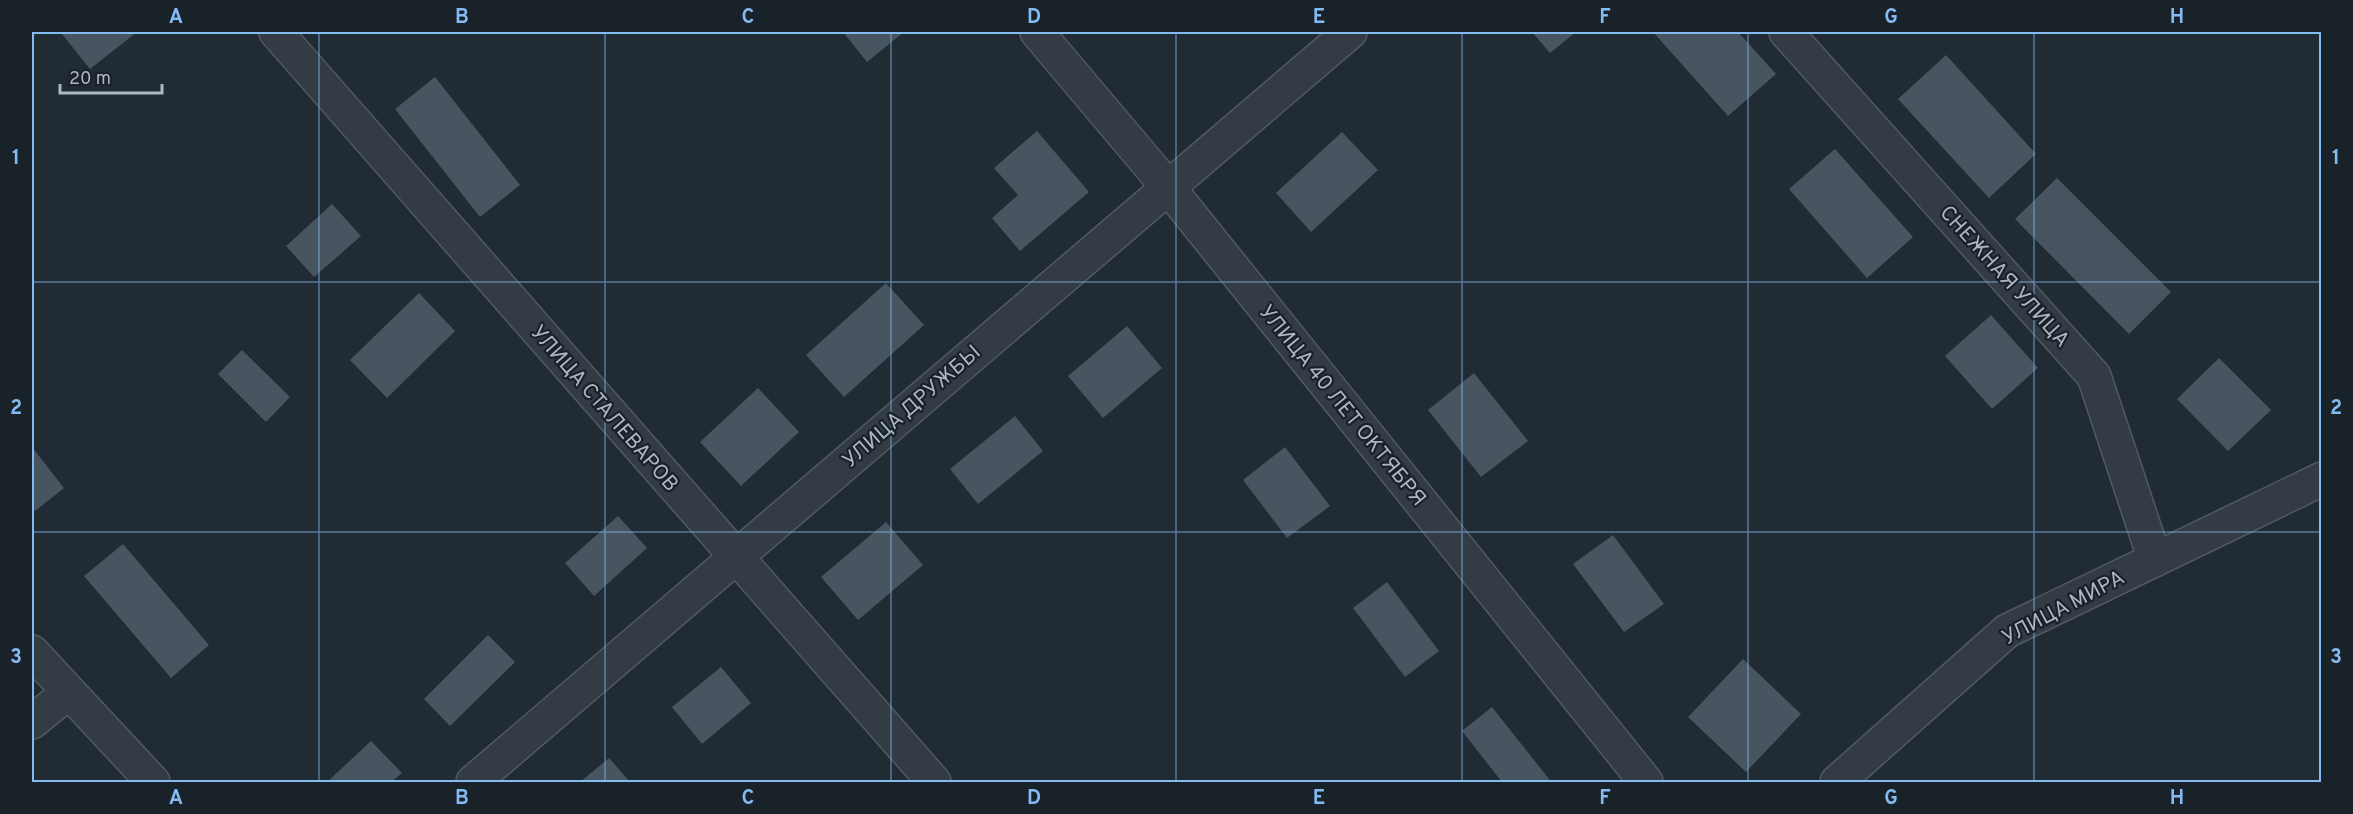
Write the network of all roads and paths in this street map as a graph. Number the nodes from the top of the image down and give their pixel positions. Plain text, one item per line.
1 (276, 32) edge
2 (1036, 32) edge
3 (1350, 32) edge
4 (1786, 32) edge
5 (1167, 186) junction
6 (2322, 479) edge
7 (735, 557) junction
8 (2155, 560) junction
9 (32, 652) edge
10 (69, 692) junction
11 (32, 722) edge
12 (153, 783) edge
13 (473, 783) edge
14 (934, 783) edge
15 (1646, 783) edge
16 (1837, 783) edge

1 - 7 street, УЛИЦА СТАЛЕВАРОВ
2 - 5 street, УЛИЦА 40 ЛЕТ ОКТЯБРЯ
3 - 5 street, УЛИЦА ДРУЖБЫ
4 - 8 street, СНЕЖНАЯ УЛИЦА
5 - 7 street, УЛИЦА ДРУЖБЫ
5 - 15 street, УЛИЦА 40 ЛЕТ ОКТЯБРЯ
6 - 8 street, УЛИЦА МИРА
7 - 13 street, УЛИЦА ДРУЖБЫ
7 - 14 street, УЛИЦА СТАЛЕВАРОВ
8 - 16 street, УЛИЦА МИРА
9 - 10 street
10 - 11 street
10 - 12 street

